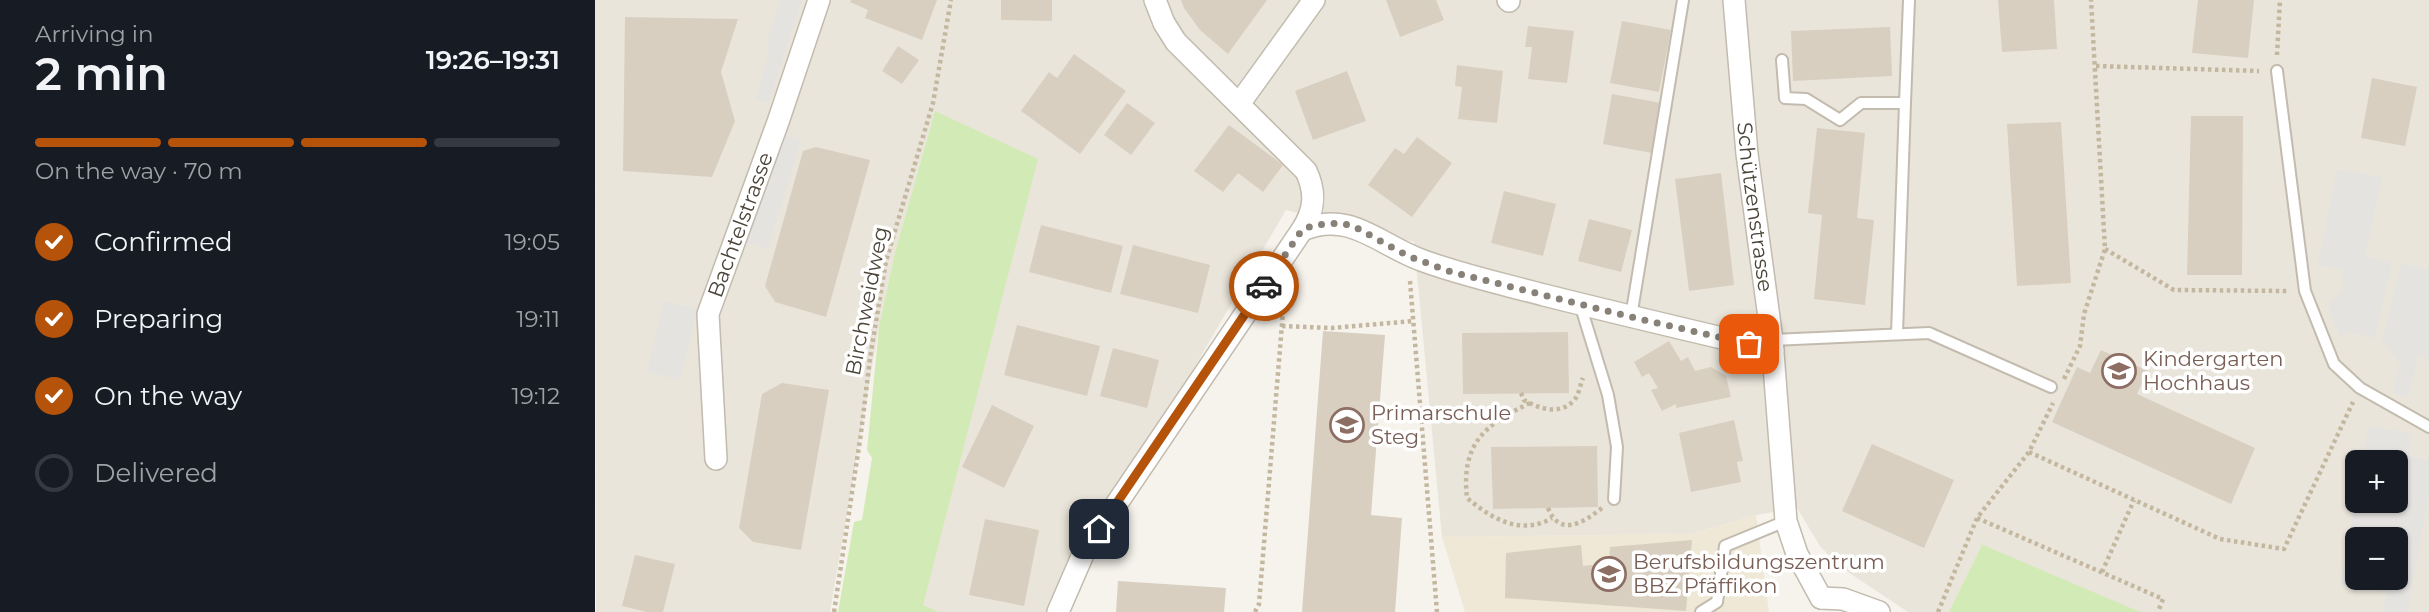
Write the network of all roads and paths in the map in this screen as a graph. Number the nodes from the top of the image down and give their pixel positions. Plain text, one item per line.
1 (819, 0) edge
2 (951, 0) edge
3 (1155, 0) edge
4 (1314, 0) edge
5 (1683, 0) edge
6 (1734, 0) edge
7 (1909, 0) edge
8 (2091, 0) edge
9 (2280, 0) edge
10 (1782, 61) dead end
11 (2096, 66) junction
12 (2277, 71) junction
13 (1905, 103) junction
14 (1239, 104) junction
15 (1302, 230) junction
16 (2105, 249) junction
17 (1408, 256) junction
18 (2305, 291) junction
19 (1284, 299) dead end
20 (1580, 304) junction
21 (1631, 317) junction
22 (1414, 321) junction
23 (1282, 326) junction
24 (1897, 334) junction
25 (1772, 345) junction
26 (2063, 381) dead end
27 (1581, 384) dead end
28 (2360, 388) junction
29 (2054, 390) joint
30 (1521, 393) dead end
31 (1529, 403) junction
32 (2429, 426) edge
33 (2029, 452) junction
34 (716, 459) dead end
35 (1614, 499) dead end
36 (2134, 500) junction
37 (1548, 508) dead end
38 (1552, 518) junction
39 (1977, 518) junction
40 (1786, 521) junction
41 (1584, 522) dead end
42 (2102, 572) junction
43 (1817, 605) edge
44 (834, 612) edge
45 (1058, 612) edge
46 (1255, 612) edge
47 (1437, 612) edge
48 (1701, 612) edge
49 (1879, 612) edge
50 (1938, 612) edge
51 (2158, 612) edge

1 - 34 street, Bachtelstrasse
2 - 44 path, Birchweidweg
3 - 14 street
4 - 14 street
5 - 21 lane
6 - 25 street, Schützenstrasse
7 - 13 lane
8 - 11 path
9 - 12 path
10 - 13 lane
11 - 12 path
11 - 16 path
12 - 18 lane
13 - 24 lane
14 - 15 street
15 - 17 street
15 - 45 street
16 - 18 path
16 - 26 path
17 - 20 street
17 - 22 path
18 - 28 lane
19 - 23 path
20 - 21 street
20 - 35 lane
21 - 25 street
22 - 23 path
22 - 47 path
23 - 46 path
24 - 25 lane
24 - 29 lane
25 - 40 street, Schützenstrasse
27 - 31 path
28 - 32 lane
28 - 36 path
29 - 33 path
30 - 31 path
31 - 38 path
33 - 36 path
33 - 39 path
36 - 42 path
37 - 38 path
38 - 41 path
39 - 42 path
39 - 50 path
40 - 43 street, Schützenstrasse
40 - 48 lane
42 - 51 path
43 - 49 street

